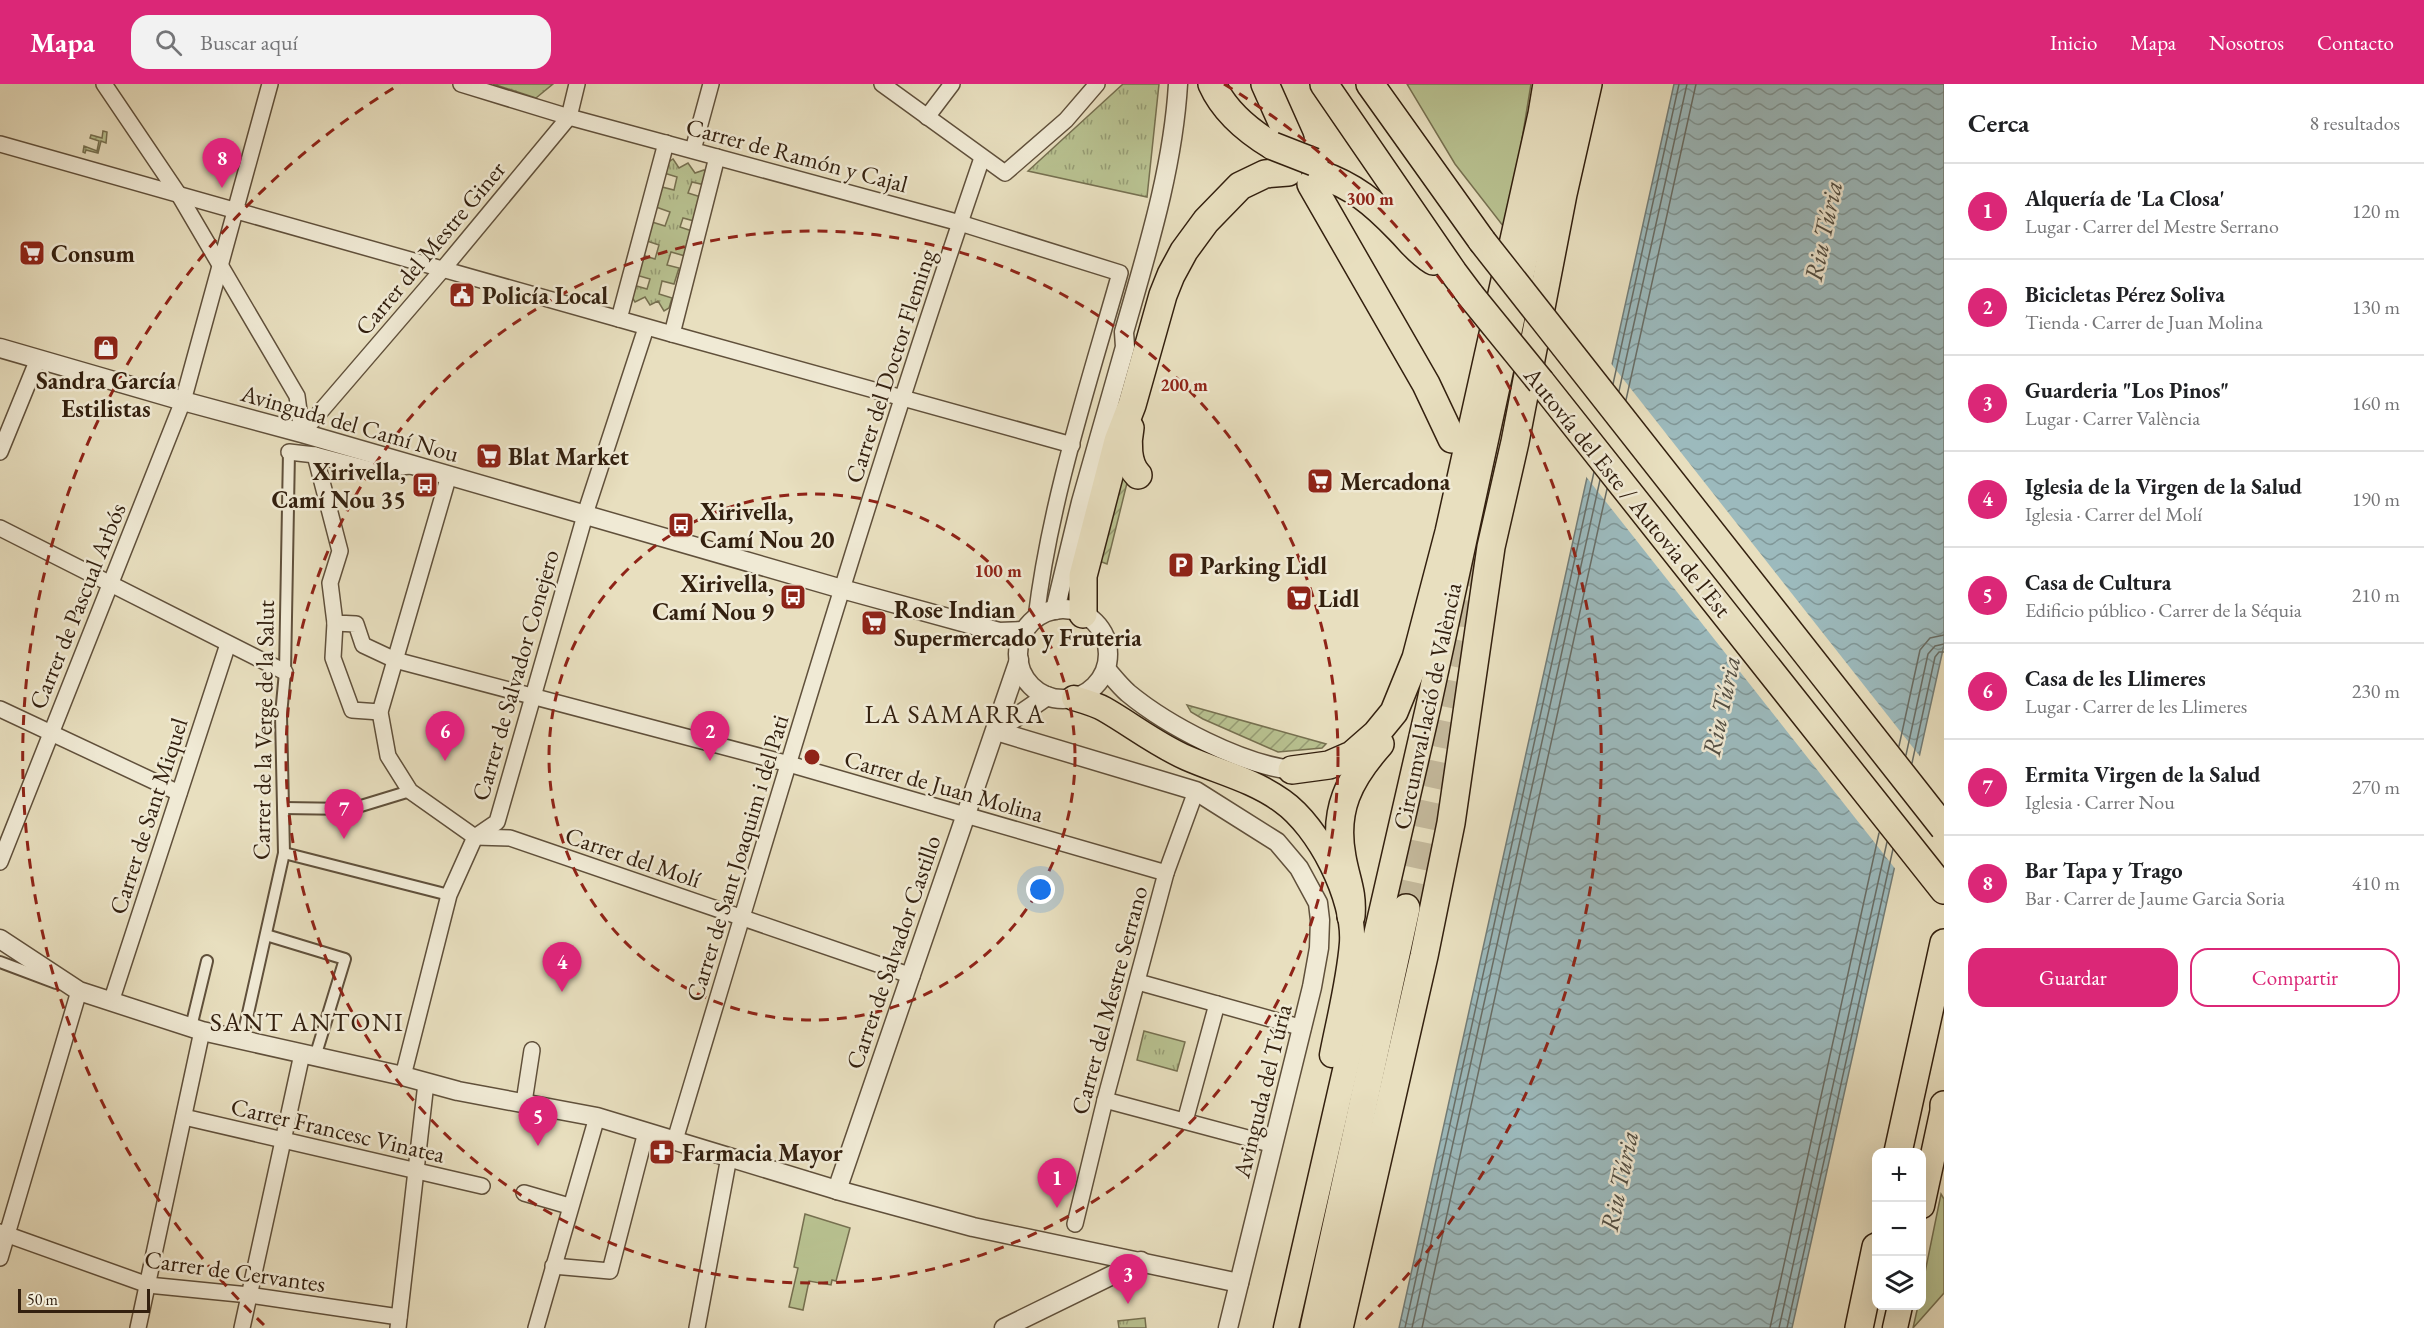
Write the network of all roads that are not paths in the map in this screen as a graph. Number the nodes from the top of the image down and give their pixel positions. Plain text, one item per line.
1 (104, 84) edge
2 (270, 84) edge
3 (461, 84) edge
4 (577, 84) edge
5 (711, 84) edge
6 (882, 84) edge
7 (952, 84) edge
8 (1097, 84) edge
9 (1178, 84) edge
10 (1212, 84) edge
11 (1265, 84) edge
12 (1324, 84) edge
13 (1547, 84) edge
14 (1563, 84) edge
15 (1588, 84) edge
16 (1372, 86) edge
17 (569, 117) junction
18 (927, 117) junction
19 (666, 143) junction
20 (1282, 143) junction
21 (0, 144) edge
22 (693, 150) junction
23 (717, 157) junction
24 (982, 158) junction
25 (1308, 173) junction
26 (179, 195) junction
27 (235, 210) junction
28 (960, 223) junction
29 (220, 262) junction
30 (443, 269) junction
31 (1453, 272) junction
32 (619, 319) junction
33 (646, 327) junction
34 (672, 334) junction
35 (0, 348) edge
36 (38, 359) junction
37 (902, 397) junction
38 (183, 401) junction
39 (1132, 405) junction
40 (302, 433) junction
41 (1452, 439) dead end
42 (1072, 445) junction
43 (0, 452) edge
44 (289, 452) joint
45 (315, 454) junction
46 (414, 465) junction
47 (449, 475) junction
48 (1138, 475) dead end
49 (585, 516) junction
50 (0, 528) edge
51 (111, 584) junction
52 (842, 589) junction
53 (1055, 610) junction
54 (1083, 614) junction
55 (335, 623) junction
56 (1030, 625) junction
57 (999, 632) junction
58 (228, 644) junction
59 (1019, 656) junction
60 (1416, 658) junction
61 (395, 660) junction
62 (1106, 669) junction
63 (285, 672) junction
64 (534, 696) junction
65 (1047, 696) junction
66 (1074, 698) junction
67 (0, 709) edge
68 (380, 712) junction
69 (996, 731) junction
70 (50, 733) junction
71 (789, 764) junction
72 (1292, 770) joint
73 (410, 791) junction
74 (1196, 791) junction
75 (179, 793) junction
76 (283, 808) junction
77 (965, 815) junction
78 (1944, 828) edge
79 (475, 837) junction
80 (285, 854) junction
81 (0, 862) edge
82 (1166, 873) junction
83 (1944, 890) edge
84 (449, 895) junction
85 (1406, 908) tunnel mouth
86 (1351, 916) junction
87 (742, 918) junction
88 (266, 935) junction
89 (0, 939) edge
90 (1944, 943) edge
91 (207, 961) dead end
92 (0, 962) edge
93 (912, 976) junction
94 (1138, 982) junction
95 (79, 991) junction
96 (111, 1002) junction
97 (1217, 1004) junction
98 (196, 1029) junction
99 (1303, 1029) junction
100 (242, 1040) junction
101 (532, 1050) dead end
102 (309, 1056) junction
103 (403, 1076) junction
104 (426, 1083) junction
105 (1105, 1100) junction
106 (524, 1102) junction
107 (1944, 1105) edge
108 (184, 1117) junction
109 (597, 1117) junction
110 (1185, 1121) junction
111 (646, 1132) junction
112 (284, 1140) junction
113 (675, 1140) junction
114 (1274, 1145) junction
115 (1899, 1148) edge
116 (729, 1157) junction
117 (416, 1171) junction
118 (1320, 1176) junction
119 (482, 1186) dead end
120 (837, 1190) junction
121 (524, 1193) dead end
122 (1923, 1202) edge
123 (569, 1206) junction
124 (1075, 1224) dead end
125 (3, 1233) edge
126 (1874, 1256) edge
127 (0, 1258) edge
128 (1141, 1261) junction
129 (553, 1266) junction
130 (1239, 1282) junction
131 (148, 1285) junction
132 (249, 1295) junction
133 (1898, 1310) edge
134 (398, 1323) edge
135 (138, 1328) edge
136 (242, 1328) edge
137 (536, 1328) edge
138 (697, 1328) edge
139 (1004, 1328) edge
140 (1228, 1328) edge
141 (1286, 1328) edge
142 (1314, 1328) edge
143 (1339, 1328) edge
144 (1859, 1328) edge
145 (1894, 1328) edge

1 - 26 street
2 - 27 street, Carrer de Pascual Arbós
3 - 17 street, Carrer de Ramón y Cajal
4 - 17 street, Carrer del Mestre Giner
5 - 22 street
6 - 18 street
7 - 18 street
8 - 24 street
9 - 53 street
10 - 20 highway
11 - 20 highway
12 - 31 highway, Autovía del Este / Autovia de l'Est
13 - 60 highway
14 - 118 highway, Circumval·lació de València
15 - 143 highway, Circumval·lació de València
16 - 78 highway, Autovía del Este / Autovia de l'Est, bridge
17 - 19 street, Carrer de Ramón y Cajal
17 - 30 street, Carrer del Mestre Giner
18 - 24 street
19 - 22 street, Carrer de Ramón y Cajal
19 - 32 street
20 - 25 highway, bridge
21 - 26 street
22 - 23 street, Carrer de Ramón y Cajal
23 - 28 street, Carrer de Ramón y Cajal
23 - 34 street
24 - 28 street, Carrer del Doctor Fleming
25 - 31 highway
25 - 39 highway
25 - 41 highway
26 - 27 street
26 - 29 street
27 - 29 street, Carrer de Pascual Arbós
27 - 30 street
28 - 37 street, Carrer del Doctor Fleming
28 - 42 street, Carrer de Ramón y Cajal
29 - 38 street, Carrer de Pascual Arbós
29 - 40 street
30 - 32 street
30 - 40 street, Carrer del Mestre Giner
31 - 83 highway, Autovía del Este / Autovia de l'Est, bridge
32 - 33 street
33 - 34 street
33 - 49 street, Carrer de Salvador Conejero
34 - 37 street
35 - 36 street, Avinguda del Camí Nou
36 - 38 street, Avinguda del Camí Nou
36 - 43 street
37 - 42 street
37 - 52 street, Carrer del Doctor Fleming
38 - 40 street, Avinguda del Camí Nou
38 - 51 street, Carrer de Pascual Arbós
39 - 48 highway
39 - 54 highway
40 - 46 street, Avinguda del Camí Nou
42 - 56 street
44 - 45 street
44 - 63 street, Carrer de la Verge de la Salut
45 - 46 street
45 - 55 street
46 - 47 street, Avinguda del Camí Nou
47 - 49 street, Avinguda del Camí Nou
47 - 61 street
49 - 52 street, Avinguda del Camí Nou
49 - 64 street, Carrer de Salvador Conejero
50 - 51 street
51 - 58 street
51 - 70 street, Carrer de Pascual Arbós
52 - 57 street, Avinguda del Camí Nou
52 - 71 street, Carrer de Sant Joaquim i del Pati
53 - 54 street
53 - 56 street
54 - 62 street
55 - 61 street, Carrer de Juan Molina
55 - 68 street
56 - 57 street
56 - 59 street
57 - 59 street
58 - 63 street
58 - 75 street, Carrer de Sant Miquel
59 - 65 street
59 - 69 street, Carrer de Salvador Castillo
60 - 72 highway
60 - 86 highway
61 - 64 street, Carrer de Juan Molina
61 - 68 street
62 - 66 street
62 - 72 street
63 - 76 street, Carrer de la Verge de la Salut
64 - 71 street, Carrer de Juan Molina
64 - 79 street, Carrer de Salvador Conejero
65 - 66 street
65 - 69 street
66 - 86 highway
67 - 70 street
68 - 73 street
69 - 74 street, Avinguda del Túria
69 - 77 street, Carrer de Salvador Castillo
70 - 75 street
70 - 81 street, Carrer de Pascual Arbós
71 - 77 street, Carrer de Juan Molina
71 - 87 street, Carrer de Sant Joaquim i del Pati
73 - 76 street
73 - 79 street
74 - 82 street, Carrer del Mestre Serrano
74 - 99 street, Avinguda del Túria
75 - 96 street, Carrer de Sant Miquel
76 - 80 street, Carrer de la Verge de la Salut
77 - 82 street, Carrer de Juan Molina
77 - 93 street, Carrer de Salvador Castillo
79 - 84 street
79 - 87 street, Carrer del Molí
80 - 84 street
80 - 88 street, Carrer de la Verge de la Salut
82 - 94 street, Carrer del Mestre Serrano
84 - 103 street
85 - 142 highway
86 - 118 highway
87 - 93 street, Carrer del Molí
87 - 113 street, Carrer de Sant Joaquim i del Pati
88 - 100 street, Carrer de la Verge de la Salut
88 - 102 street
89 - 95 street
90 - 115 highway
91 - 98 street
92 - 95 street
93 - 120 street, Carrer de Salvador Castillo
94 - 97 street
94 - 105 street, Carrer del Mestre Serrano
95 - 96 street
95 - 125 street
96 - 98 street
97 - 99 street
97 - 110 street
98 - 100 street
98 - 108 street
99 - 114 street, Avinguda del Túria
100 - 102 street
101 - 106 street
102 - 103 street
102 - 112 street
103 - 104 street
104 - 106 street
104 - 117 street
105 - 110 street
105 - 124 street, Carrer del Mestre Serrano
106 - 109 street
107 - 122 highway
108 - 112 street, Carrer Francesc Vinatea
108 - 131 street
109 - 111 street
109 - 123 street
110 - 114 street
111 - 113 street
111 - 129 street
112 - 117 street, Carrer Francesc Vinatea
112 - 132 street
113 - 116 street
114 - 130 street, Avinguda del Túria
116 - 120 street
116 - 138 street
117 - 119 street, Carrer Francesc Vinatea
117 - 134 street
118 - 141 highway, Circumval·lació de València
120 - 128 street
121 - 123 street
123 - 129 street
125 - 127 street
125 - 131 street, Carrer de Cervantes
126 - 144 highway
128 - 130 street
128 - 139 street
129 - 137 street
130 - 140 street, Avinguda del Túria
131 - 132 street, Carrer de Cervantes
131 - 135 street
132 - 134 street, Carrer de Cervantes
132 - 136 street
133 - 145 highway

